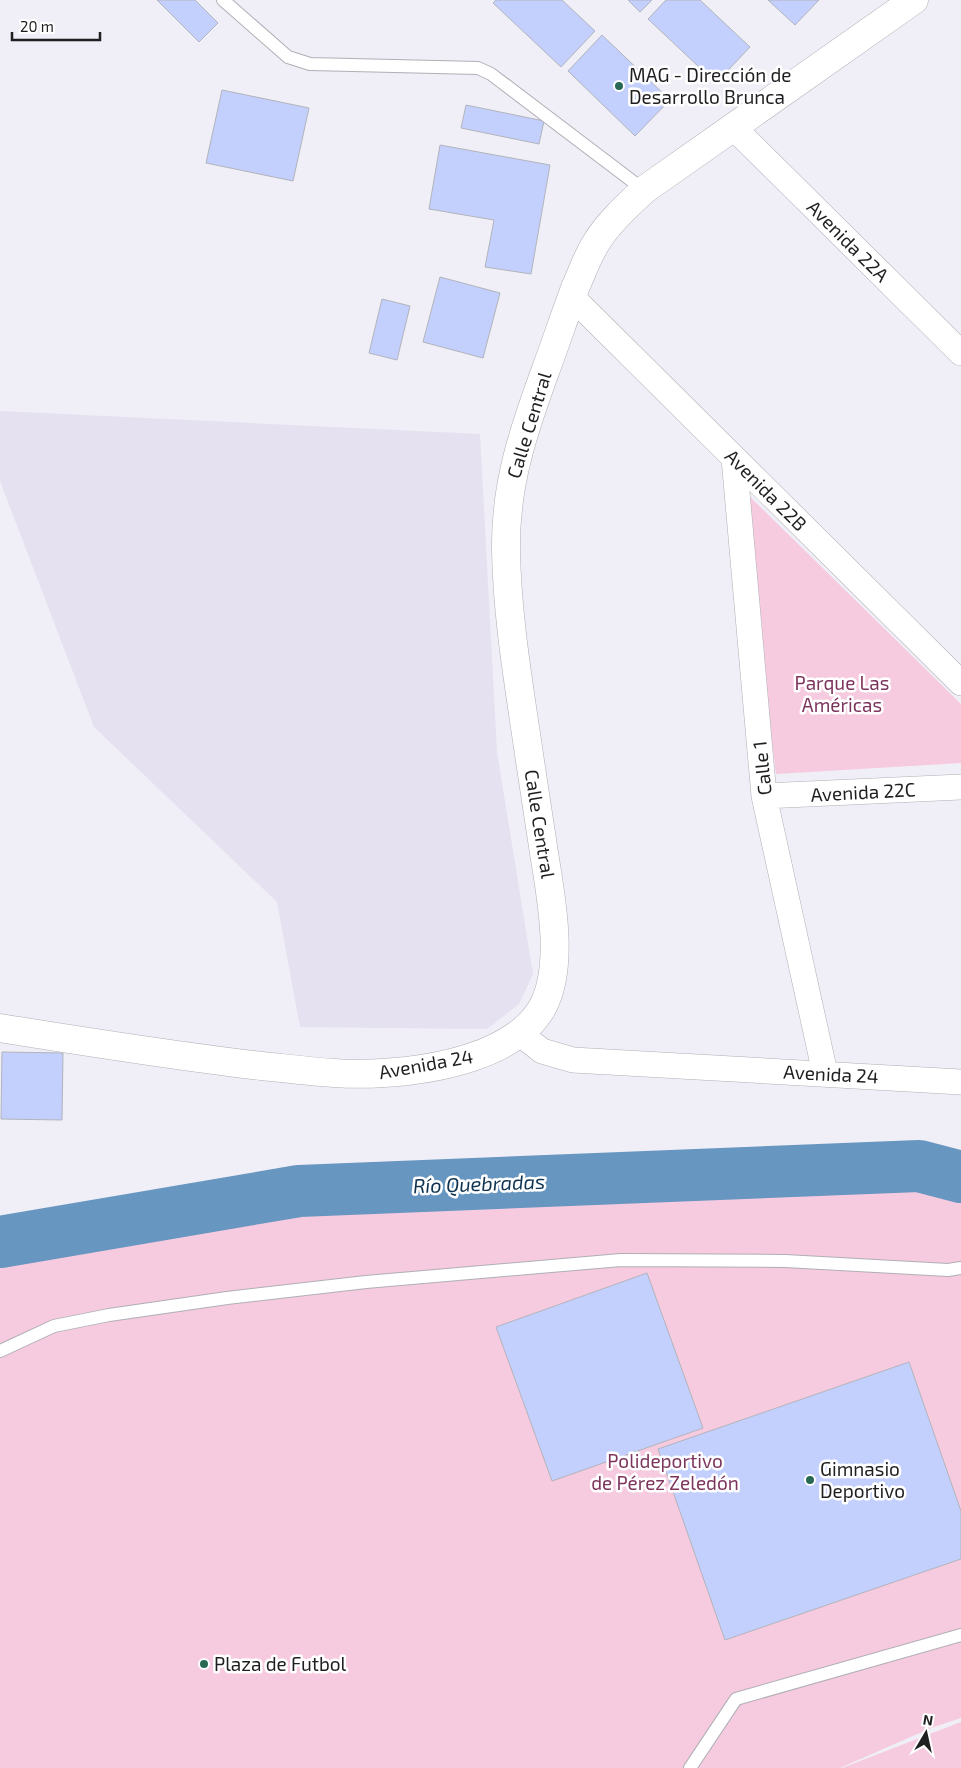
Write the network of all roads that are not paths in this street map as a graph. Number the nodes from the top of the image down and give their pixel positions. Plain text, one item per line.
1 (223, 0) edge
2 (914, 0) edge
3 (734, 128) junction
4 (644, 190) junction
5 (572, 297) junction
6 (961, 353) edge
7 (734, 458) junction
8 (961, 683) edge
9 (961, 787) edge
10 (764, 796) junction
11 (0, 1028) edge
12 (519, 1033) junction
13 (825, 1073) junction
14 (961, 1082) edge
15 (961, 1268) edge
16 (0, 1351) edge
17 (961, 1635) edge
18 (690, 1768) edge

1 - 4 lane
2 - 3 main road, Calle Central
3 - 4 main road, Calle Central
3 - 6 street, Avenida 22A
4 - 5 main road, Calle Central
5 - 7 street, Avenida 22B
5 - 12 main road, Calle Central
7 - 8 street, Avenida 22B
7 - 10 street, Calle 1
9 - 10 street, Avenida 22C
10 - 13 street, Calle 1
11 - 12 main road, Avenida 24
12 - 13 street, Avenida 24
13 - 14 street, Avenida 24
15 - 16 lane
17 - 18 lane

